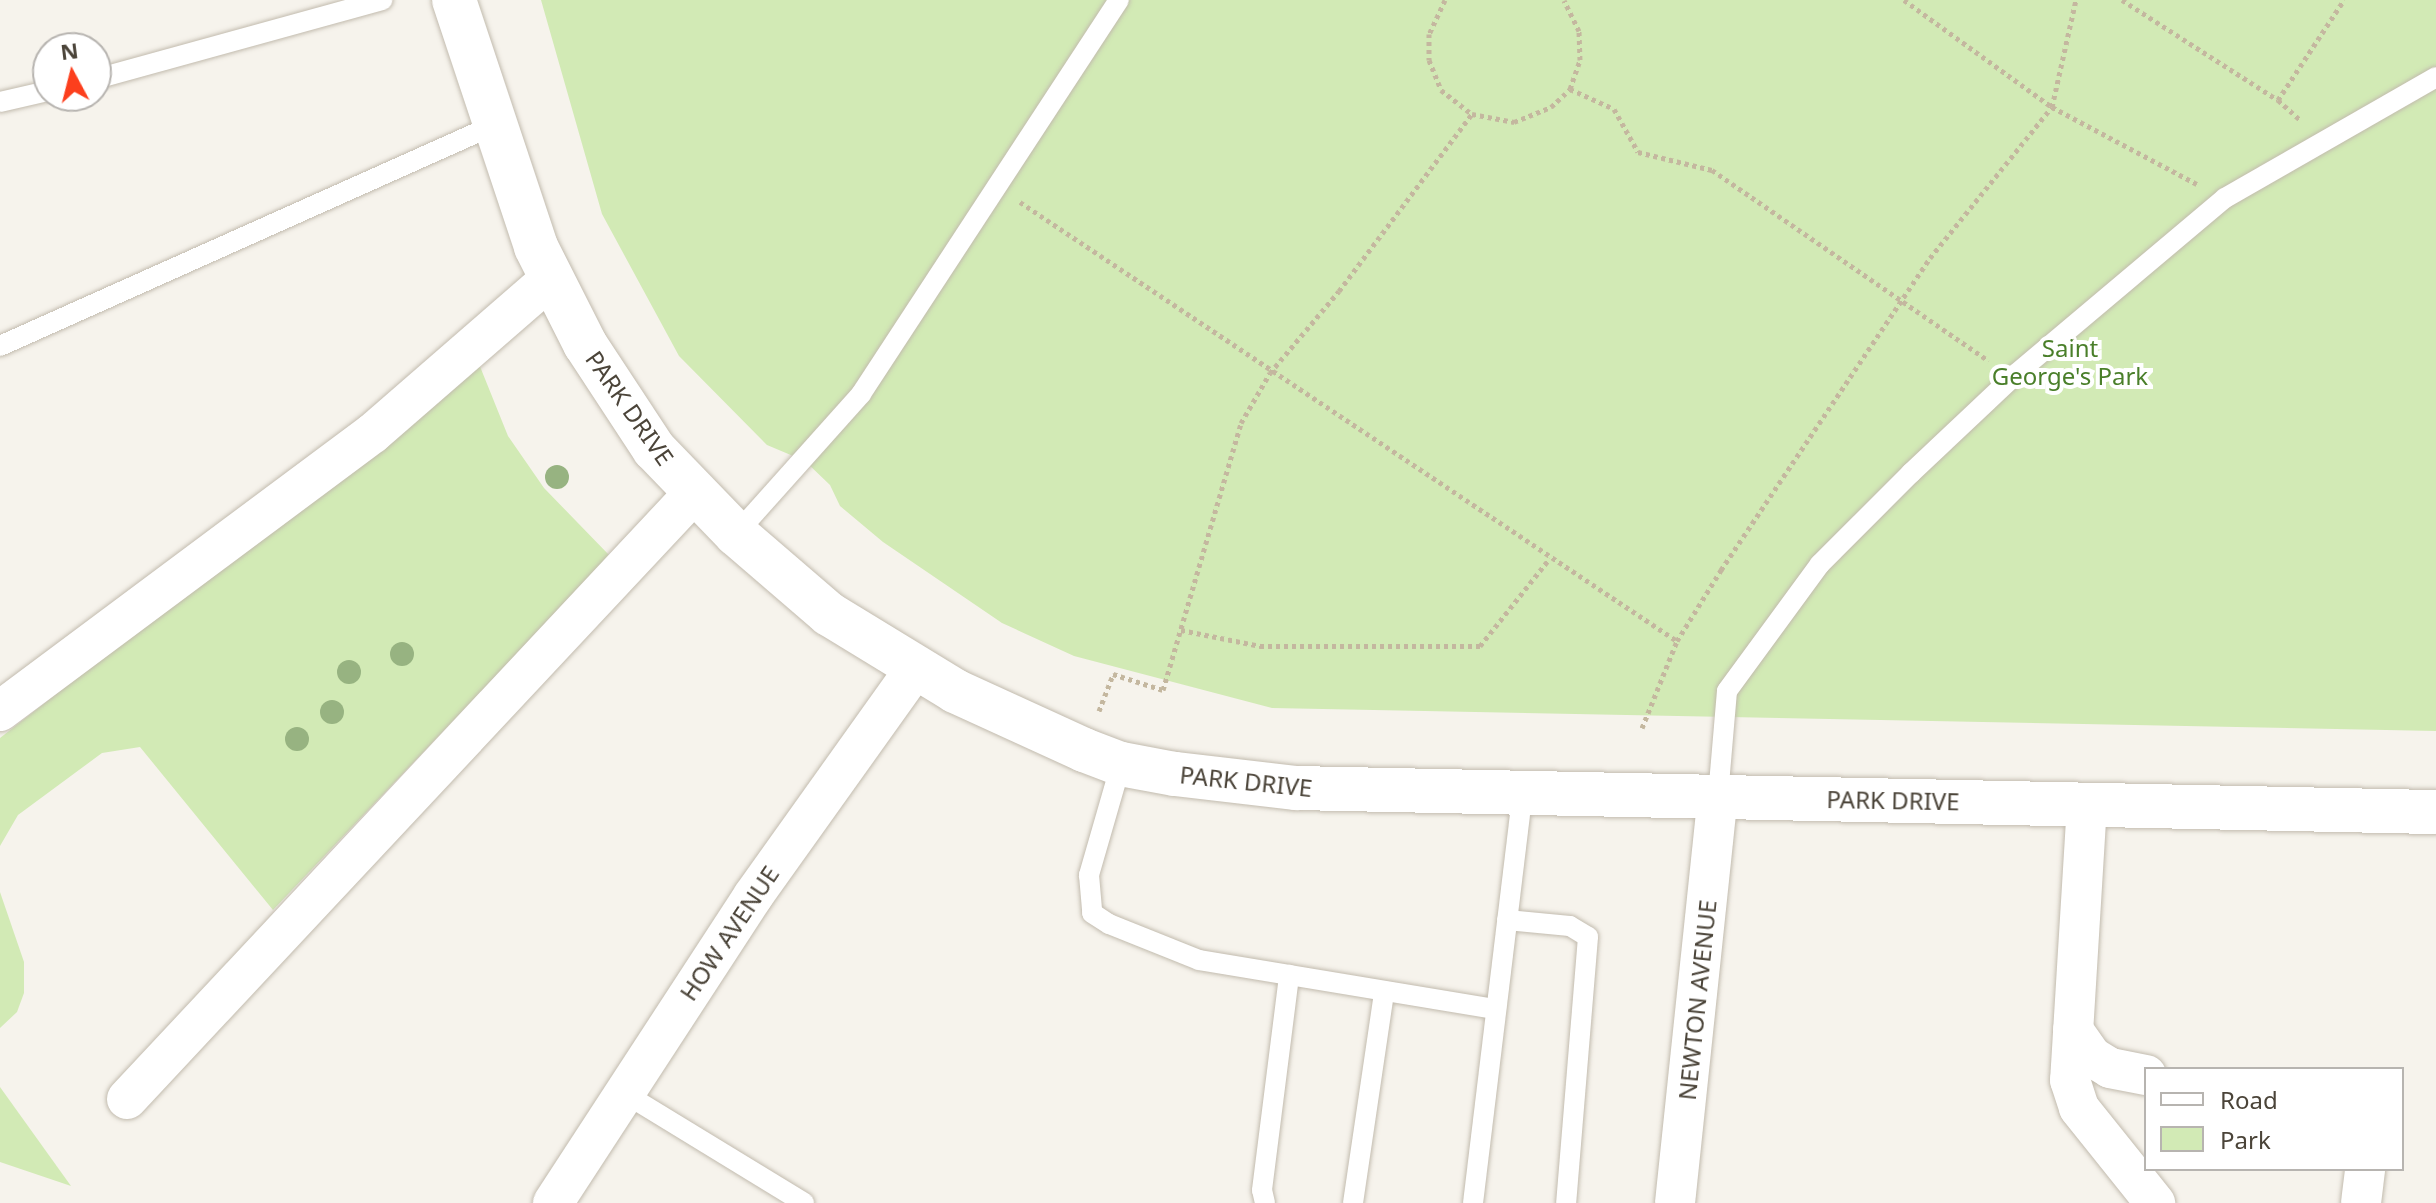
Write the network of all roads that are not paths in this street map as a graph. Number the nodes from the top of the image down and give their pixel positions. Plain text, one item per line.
1 (382, 0) edge
2 (454, 0) edge
3 (1119, 0) edge
4 (112, 75) edge
5 (2436, 77) edge
6 (32, 95) edge
7 (0, 102) edge
8 (494, 125) junction
9 (551, 278) junction
10 (0, 346) edge
11 (694, 493) junction
12 (736, 534) junction
13 (915, 669) junction
14 (0, 711) edge
15 (1102, 757) junction
16 (1523, 792) junction
17 (1718, 796) junction
18 (2087, 804) junction
19 (2436, 812) edge
20 (1507, 920) junction
21 (1289, 975) junction
22 (1384, 993) junction
23 (1496, 1009) junction
24 (2073, 1030) junction
25 (2144, 1075) edge
26 (624, 1093) junction
27 (127, 1099) dead end
28 (2365, 1171) edge
29 (553, 1203) edge
30 (804, 1203) edge
31 (1265, 1203) edge
32 (1353, 1203) edge
33 (1473, 1203) edge
34 (1566, 1203) edge
35 (1675, 1203) edge
36 (2155, 1203) edge
37 (2361, 1203) edge

1 - 4 lane
2 - 8 street, PARK DRIVE
3 - 12 lane
5 - 17 lane
6 - 7 lane
8 - 9 street, PARK DRIVE
8 - 10 lane
9 - 11 street, PARK DRIVE
9 - 14 street
11 - 12 street, PARK DRIVE
11 - 27 street
12 - 13 street, PARK DRIVE
13 - 15 street, PARK DRIVE
13 - 26 street, HOW AVENUE
15 - 16 street, PARK DRIVE
15 - 21 lane
16 - 17 street, PARK DRIVE
16 - 20 lane
17 - 18 street, PARK DRIVE
17 - 35 street, NEWTON AVENUE
18 - 19 street, PARK DRIVE
18 - 24 street
20 - 23 lane
20 - 34 lane
21 - 22 lane
21 - 31 lane
22 - 23 lane
22 - 32 lane
23 - 33 lane
24 - 25 street
24 - 36 street
26 - 29 street, HOW AVENUE
26 - 30 lane
28 - 37 street

